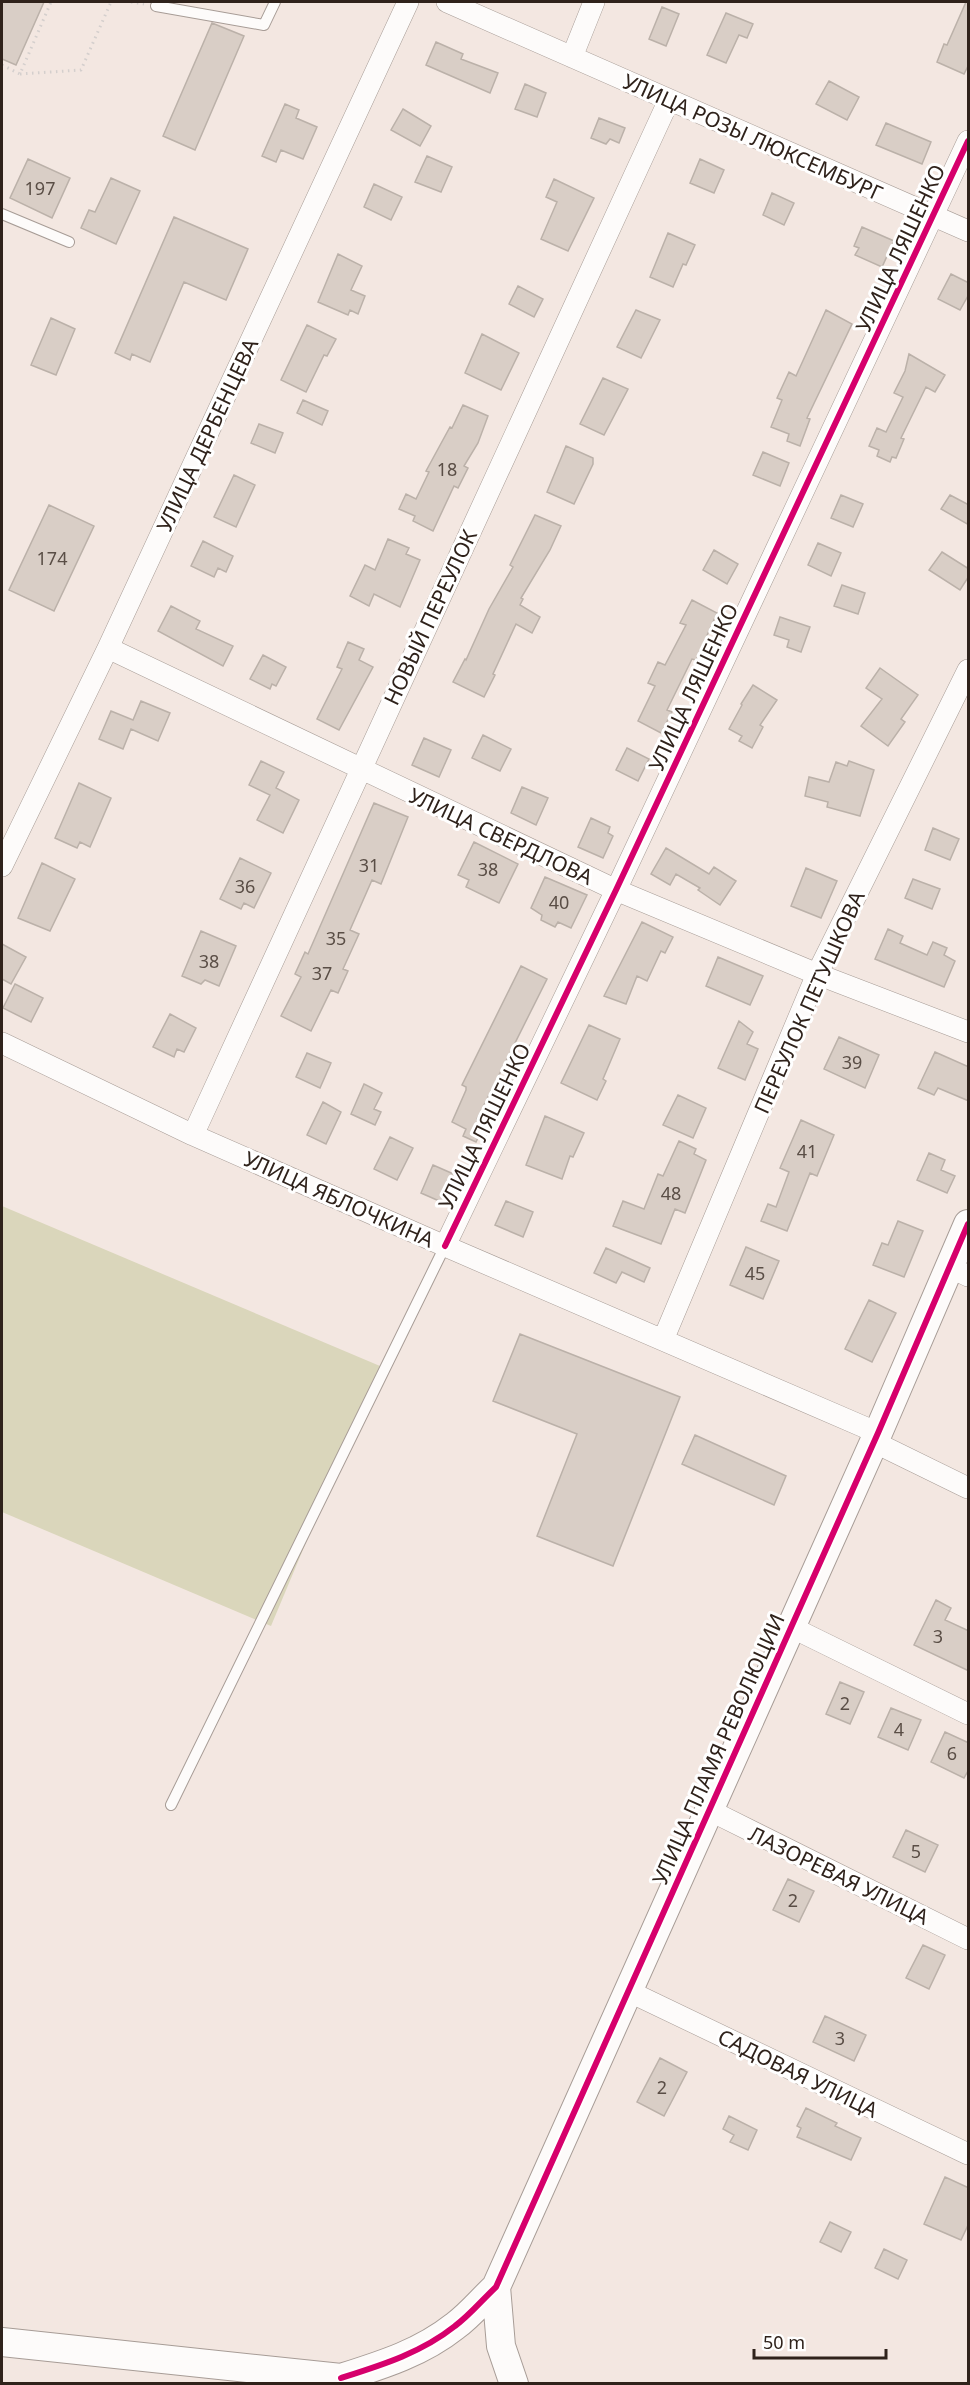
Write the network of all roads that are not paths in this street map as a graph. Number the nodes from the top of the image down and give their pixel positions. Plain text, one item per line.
1 (158, 2) edge
2 (275, 2) edge
3 (408, 2) edge
4 (447, 2) edge
5 (594, 2) edge
6 (572, 57) junction
7 (669, 100) junction
8 (969, 141) edge
9 (2, 214) edge
10 (932, 216) junction
11 (969, 231) edge
12 (69, 242) dead end
13 (108, 648) junction
14 (969, 670) edge
15 (360, 769) junction
16 (2, 866) edge
17 (616, 890) junction
18 (817, 974) junction
19 (969, 1032) edge
20 (2, 1043) edge
21 (193, 1135) junction
22 (969, 1224) edge
23 (445, 1246) junction
24 (959, 1272) edge
25 (663, 1341) junction
26 (876, 1438) junction
27 (969, 1488) edge
28 (791, 1628) junction
29 (969, 1714) edge
30 (171, 1805) dead end
31 (709, 1810) junction
32 (969, 1939) edge
33 (628, 1992) junction
34 (969, 2154) edge
35 (496, 2287) junction
36 (2, 2342) edge
37 (341, 2378) junction
38 (370, 2384) edge
39 (514, 2384) edge

1 - 2 lane
3 - 13 street, УЛИЦА ДЕРБЕНЦЕВА
4 - 6 street, УЛИЦА РОЗЫ ЛЮКСЕМБУРГ
5 - 6 street
6 - 7 street, УЛИЦА РОЗЫ ЛЮКСЕМБУРГ
7 - 10 street, УЛИЦА РОЗЫ ЛЮКСЕМБУРГ
7 - 15 street, НОВЫЙ ПЕРЕУЛОК
8 - 10 street, УЛИЦА ЛЯШЕНКО
9 - 12 lane
10 - 11 street, УЛИЦА РОЗЫ ЛЮКСЕМБУРГ
10 - 17 street, УЛИЦА ЛЯШЕНКО
13 - 15 street, УЛИЦА СВЕРДЛОВА
13 - 16 street, УЛИЦА ДЕРБЕНЦЕВА
14 - 18 street, ПЕРЕУЛОК ПЕТУШКОВА
15 - 17 street, УЛИЦА СВЕРДЛОВА
15 - 21 street, НОВЫЙ ПЕРЕУЛОК
17 - 18 street, УЛИЦА СВЕРДЛОВА
17 - 23 street, УЛИЦА ЛЯШЕНКО
18 - 19 street, УЛИЦА СВЕРДЛОВА
18 - 25 street, ПЕРЕУЛОК ПЕТУШКОВА
20 - 21 street, УЛИЦА ЯБЛОЧКИНА
21 - 23 street, УЛИЦА ЯБЛОЧКИНА
22 - 24 street, УЛИЦА ПЛАМЯ РЕВОЛЮЦИИ
23 - 25 street, УЛИЦА ЯБЛОЧКИНА
23 - 30 lane
24 - 26 street, УЛИЦА ПЛАМЯ РЕВОЛЮЦИИ
25 - 26 street, УЛИЦА ЯБЛОЧКИНА
26 - 27 street, УЛИЦА ЯБЛОЧКИНА
26 - 28 street, УЛИЦА ПЛАМЯ РЕВОЛЮЦИИ
28 - 29 street
28 - 31 street, УЛИЦА ПЛАМЯ РЕВОЛЮЦИИ
31 - 32 street, ЛАЗОРЕВАЯ УЛИЦА
31 - 33 street, УЛИЦА ПЛАМЯ РЕВОЛЮЦИИ
33 - 34 street, САДОВАЯ УЛИЦА
33 - 35 street, УЛИЦА ПЛАМЯ РЕВОЛЮЦИИ
35 - 37 street
35 - 39 street
36 - 37 street
37 - 38 street

